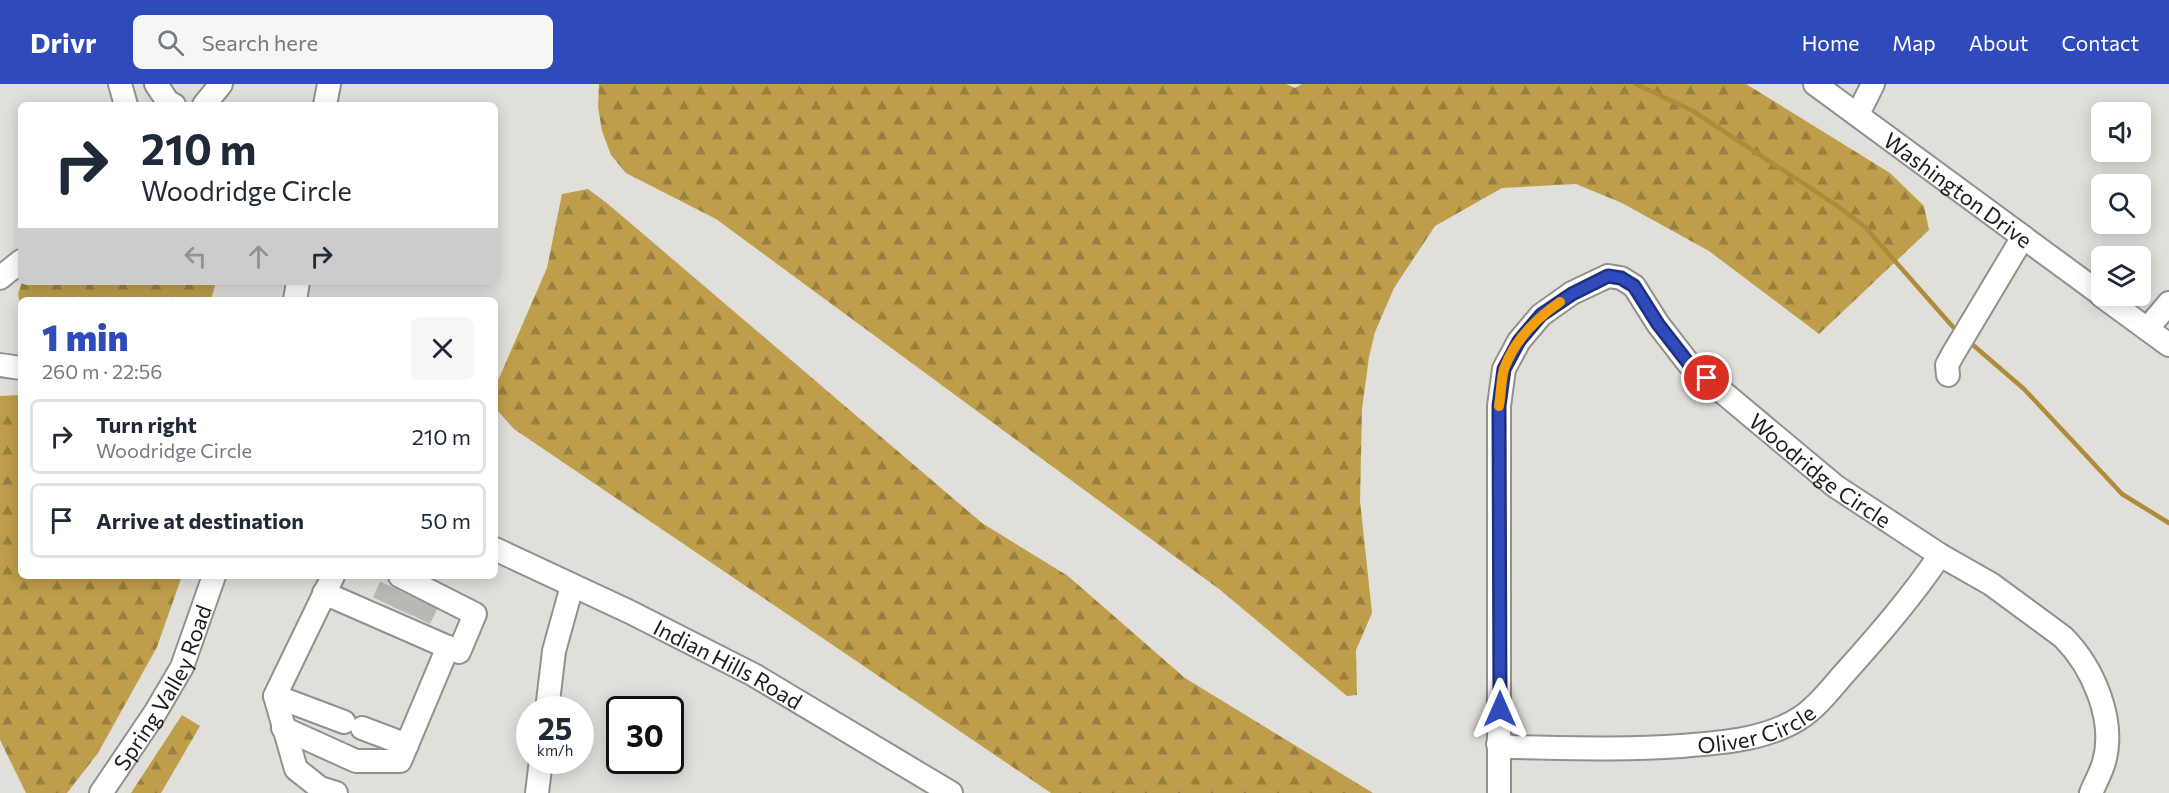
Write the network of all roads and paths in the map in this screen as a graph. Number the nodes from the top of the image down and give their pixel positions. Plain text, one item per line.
1 (120, 84) edge
2 (156, 84) edge
3 (221, 84) edge
4 (329, 84) edge
5 (1815, 84) edge
6 (1873, 84) edge
7 (125, 102) edge
8 (168, 102) edge
9 (206, 102) edge
10 (326, 102) edge
11 (1858, 114) junction
12 (2024, 237) junction
13 (18, 263) edge
14 (0, 278) edge
15 (2091, 287) edge
16 (2169, 303) edge
17 (2117, 306) edge
18 (2147, 329) junction
19 (2169, 345) edge
20 (0, 365) edge
21 (18, 368) edge
22 (1948, 375) dead end
23 (498, 550) edge
24 (1940, 555) junction
25 (213, 579) edge
26 (329, 585) edge
27 (572, 586) junction
28 (405, 601) edge
29 (448, 647) junction
30 (275, 696) junction
31 (549, 696) edge
32 (283, 728) junction
33 (1498, 744) junction
34 (407, 745) junction
35 (539, 774) edge
36 (101, 793) edge
37 (336, 793) edge
38 (537, 793) edge
39 (951, 793) edge
40 (1499, 793) edge
41 (2091, 793) edge

1 - 7 street
2 - 8 street
3 - 9 street
4 - 10 street
5 - 11 street, Washington Drive
6 - 11 street
11 - 12 street, Washington Drive
12 - 15 street, Washington Drive
12 - 22 street
13 - 14 street
16 - 18 street
17 - 18 street, Washington Drive
18 - 19 street, Washington Drive
20 - 21 street
23 - 27 street, Indian Hills Road
24 - 33 street, Oliver Circle
24 - 33 street, Woodridge Circle
24 - 41 street, Woodridge Circle
25 - 36 street, Spring Valley Road
26 - 28 street
26 - 30 street
27 - 31 street
27 - 39 street, Indian Hills Road
28 - 29 street
28 - 29 street
29 - 34 street
30 - 32 street
30 - 34 street
32 - 34 street
32 - 37 street
33 - 40 street, Woodridge Circle
35 - 38 street

